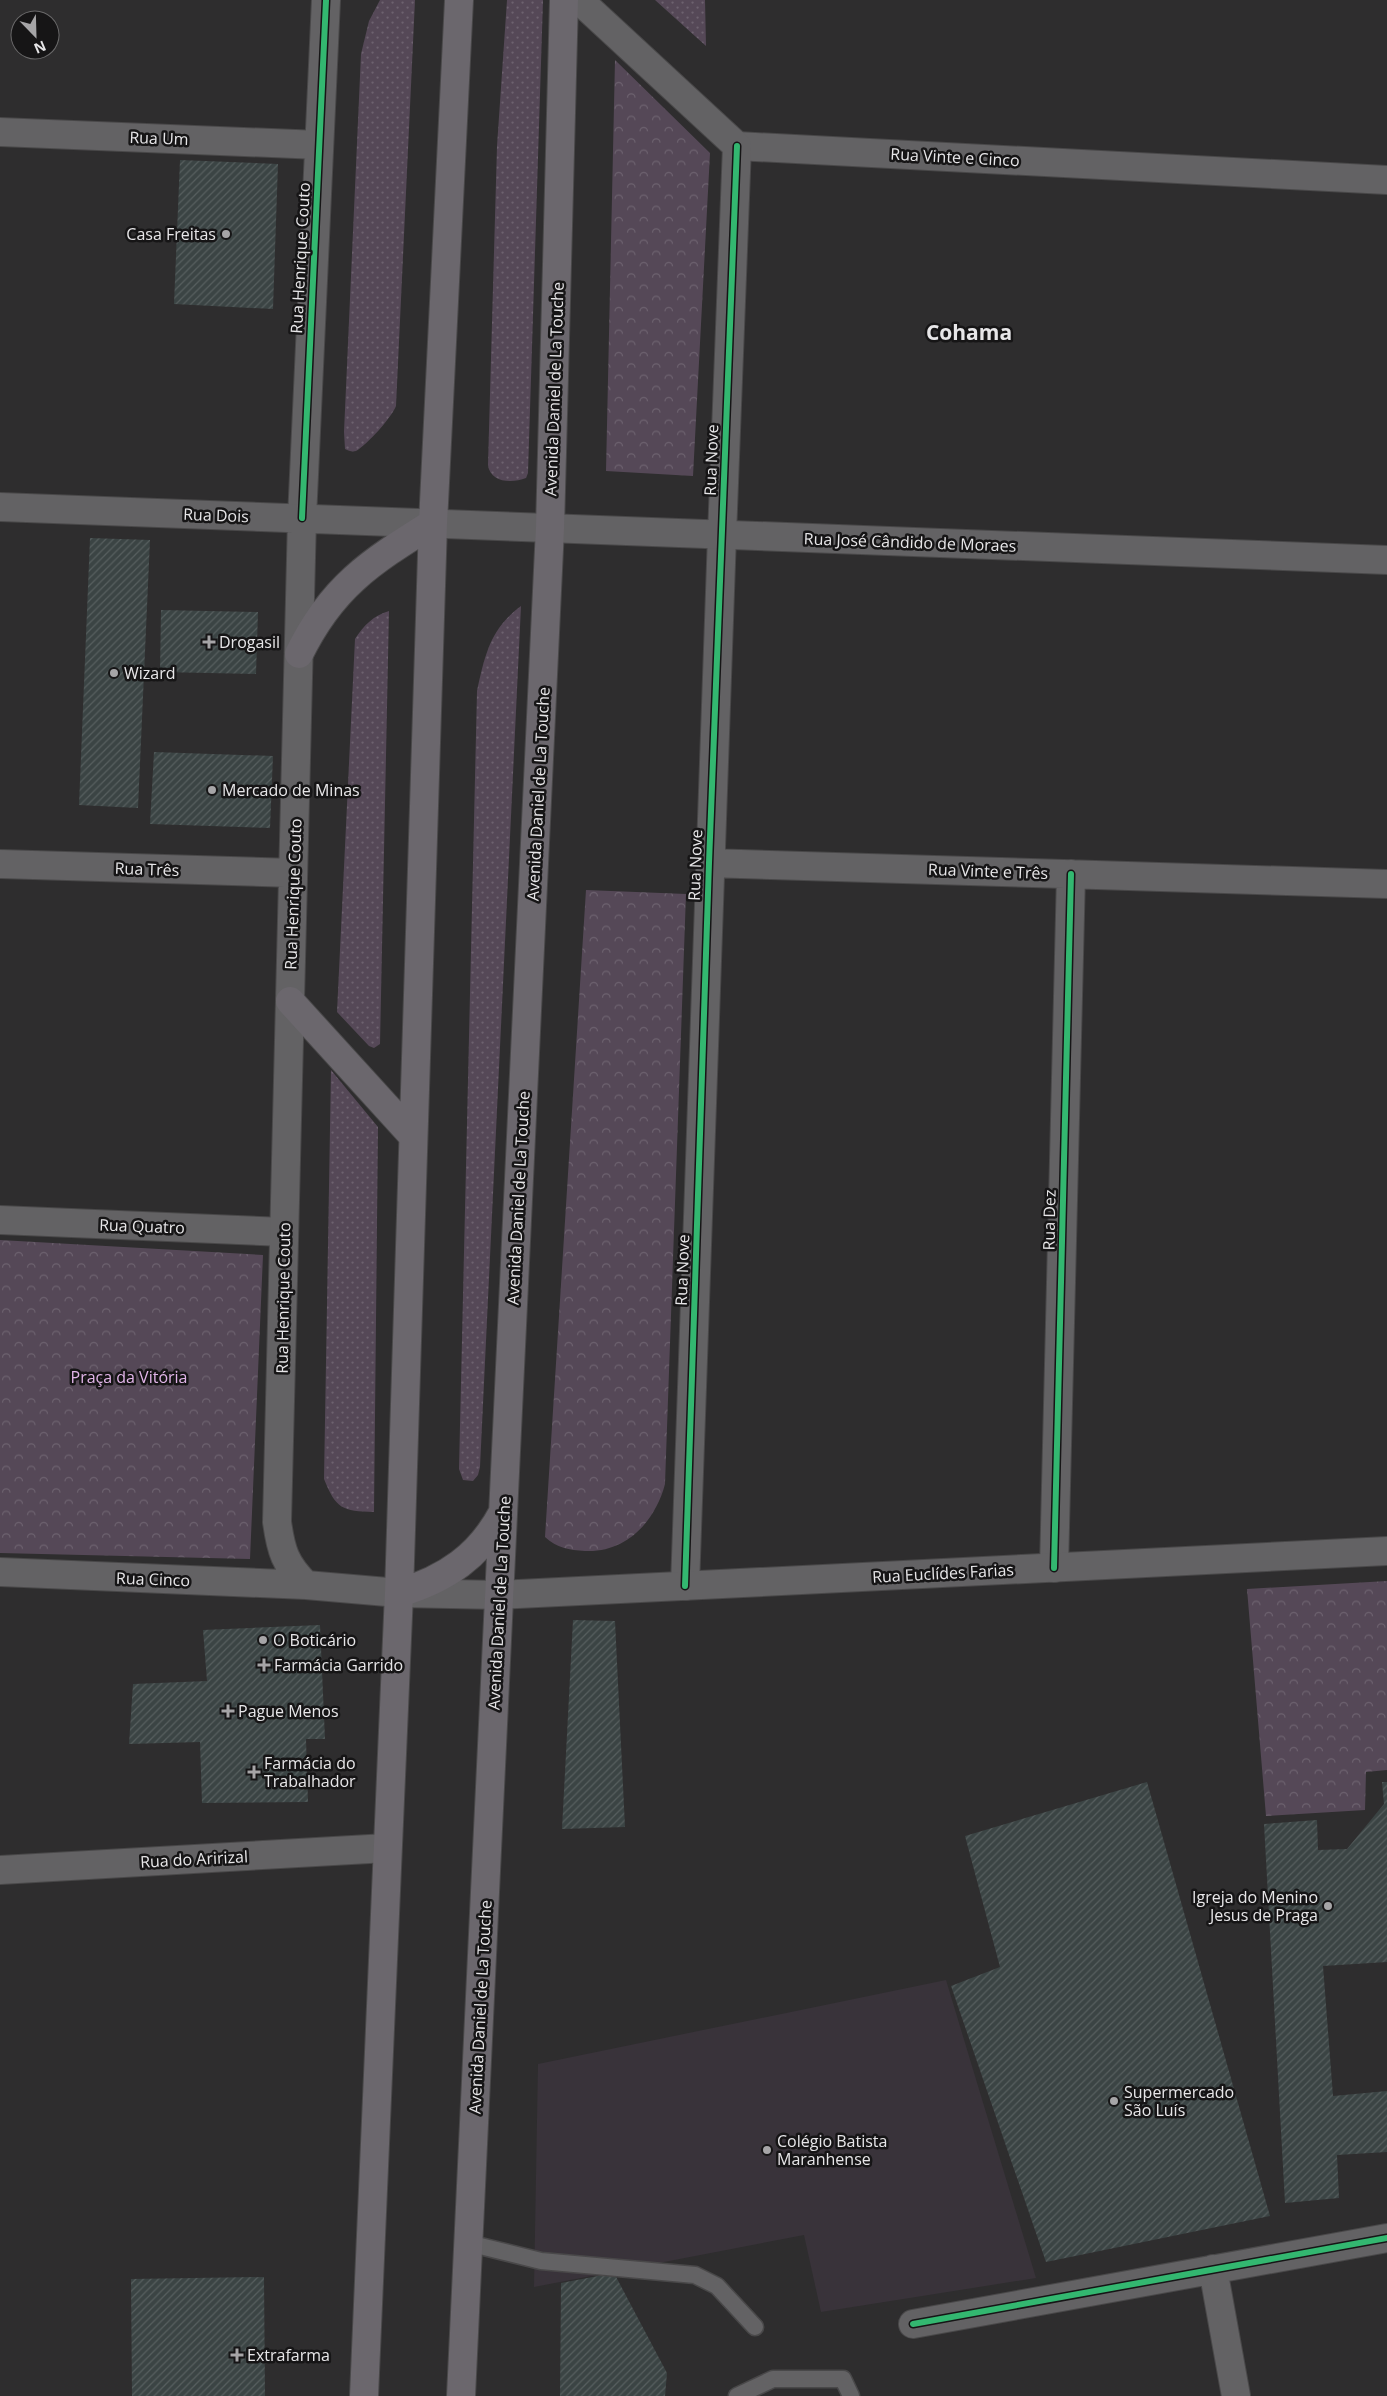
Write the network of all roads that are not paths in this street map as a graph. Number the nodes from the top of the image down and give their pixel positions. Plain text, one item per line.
1 (326, 0) edge
2 (459, 0) edge
3 (564, 0) edge
4 (579, 0) edge
5 (0, 132) edge
6 (319, 145) junction
7 (737, 146) junction
8 (1387, 180) edge
9 (0, 507) edge
10 (302, 518) junction
11 (433, 523) junction
12 (550, 528) junction
13 (722, 534) junction
14 (1387, 560) edge
15 (299, 654) junction
16 (709, 862) junction
17 (0, 864) edge
18 (294, 873) junction
19 (1070, 874) junction
20 (1387, 884) edge
21 (290, 1001) junction
22 (412, 1135) junction
23 (0, 1220) edge
24 (284, 1232) junction
25 (504, 1511) junction
26 (1387, 1551) edge
27 (1054, 1568) junction
28 (0, 1572) edge
29 (306, 1585) junction
30 (685, 1586) junction
31 (399, 1593) junction
32 (500, 1594) junction
33 (387, 1848) junction
34 (0, 1870) edge
35 (1387, 2238) edge
36 (468, 2243) junction
37 (1213, 2269) junction
38 (913, 2324) dead end
39 (755, 2327) dead end
40 (364, 2396) edge
41 (461, 2396) edge
42 (737, 2396) edge
43 (851, 2396) edge
44 (1236, 2396) edge

1 - 6 street, Rua Henrique Couto
2 - 11 main road
3 - 12 main road, Avenida Daniel de La Touche
4 - 7 street
5 - 6 street, Rua Um
6 - 10 street, Rua Henrique Couto
7 - 8 street, Rua Vinte e Cinco
7 - 13 street, Rua Nove
9 - 10 street, Rua Dois
10 - 11 street, Rua Dois
10 - 15 street, Rua Henrique Couto
11 - 12 street, Rua José Cândido de Moraes
11 - 15 main road
11 - 22 main road
12 - 13 street, Rua José Cândido de Moraes
12 - 25 main road, Avenida Daniel de La Touche
13 - 14 street, Rua José Cândido de Moraes
13 - 16 street, Rua Nove
15 - 18 street, Rua Henrique Couto
16 - 19 street, Rua Vinte e Três
16 - 30 street, Rua Nove
17 - 18 street, Rua Três
18 - 21 street, Rua Henrique Couto
19 - 20 street, Rua Vinte e Três
19 - 27 street, Rua Dez
21 - 22 main road
21 - 24 street, Rua Henrique Couto
22 - 31 main road
23 - 24 street, Rua Quatro
24 - 29 street, Rua Henrique Couto
25 - 31 main road
25 - 32 main road, Avenida Daniel de La Touche
26 - 27 street, Rua Euclídes Farias
27 - 30 street, Rua Euclídes Farias
28 - 29 street, Rua Cinco
29 - 31 street
30 - 32 street, Rua Euclídes Farias
31 - 32 street
31 - 33 main road
32 - 36 main road, Avenida Daniel de La Touche
33 - 34 street, Rua do Aririzal
33 - 40 main road
35 - 37 street
36 - 39 lane
36 - 41 main road, Avenida Daniel de La Touche
37 - 38 street
37 - 44 street
42 - 43 lane

